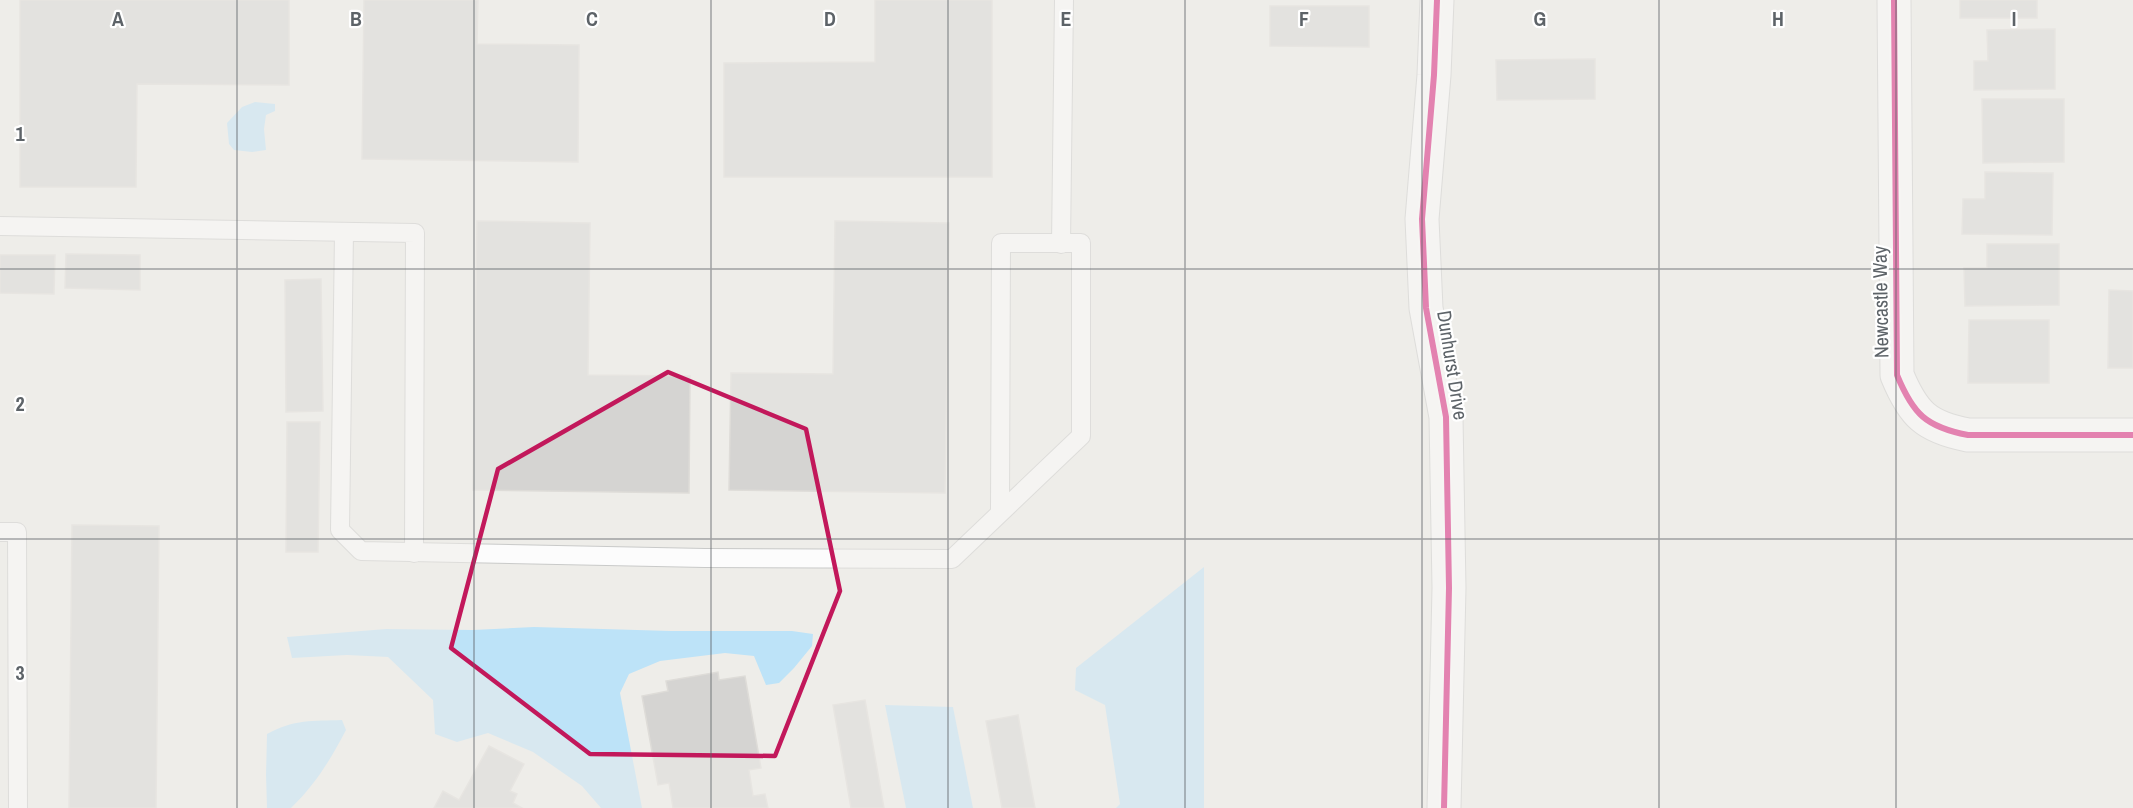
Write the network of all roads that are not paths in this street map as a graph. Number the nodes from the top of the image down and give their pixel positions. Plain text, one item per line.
1 (1064, 0) edge
2 (1437, 0) edge
3 (1894, 0) edge
4 (0, 226) edge
5 (344, 232) junction
6 (1061, 244) junction
7 (2133, 435) edge
8 (1000, 511) junction
9 (0, 532) edge
10 (414, 553) junction
11 (18, 808) edge
12 (1444, 808) edge

1 - 6 lane
2 - 12 street, Dunhurst Drive
3 - 7 street, Newcastle Way
4 - 5 lane
5 - 10 lane
5 - 10 lane
6 - 8 lane
6 - 8 lane
8 - 10 lane
9 - 11 lane

